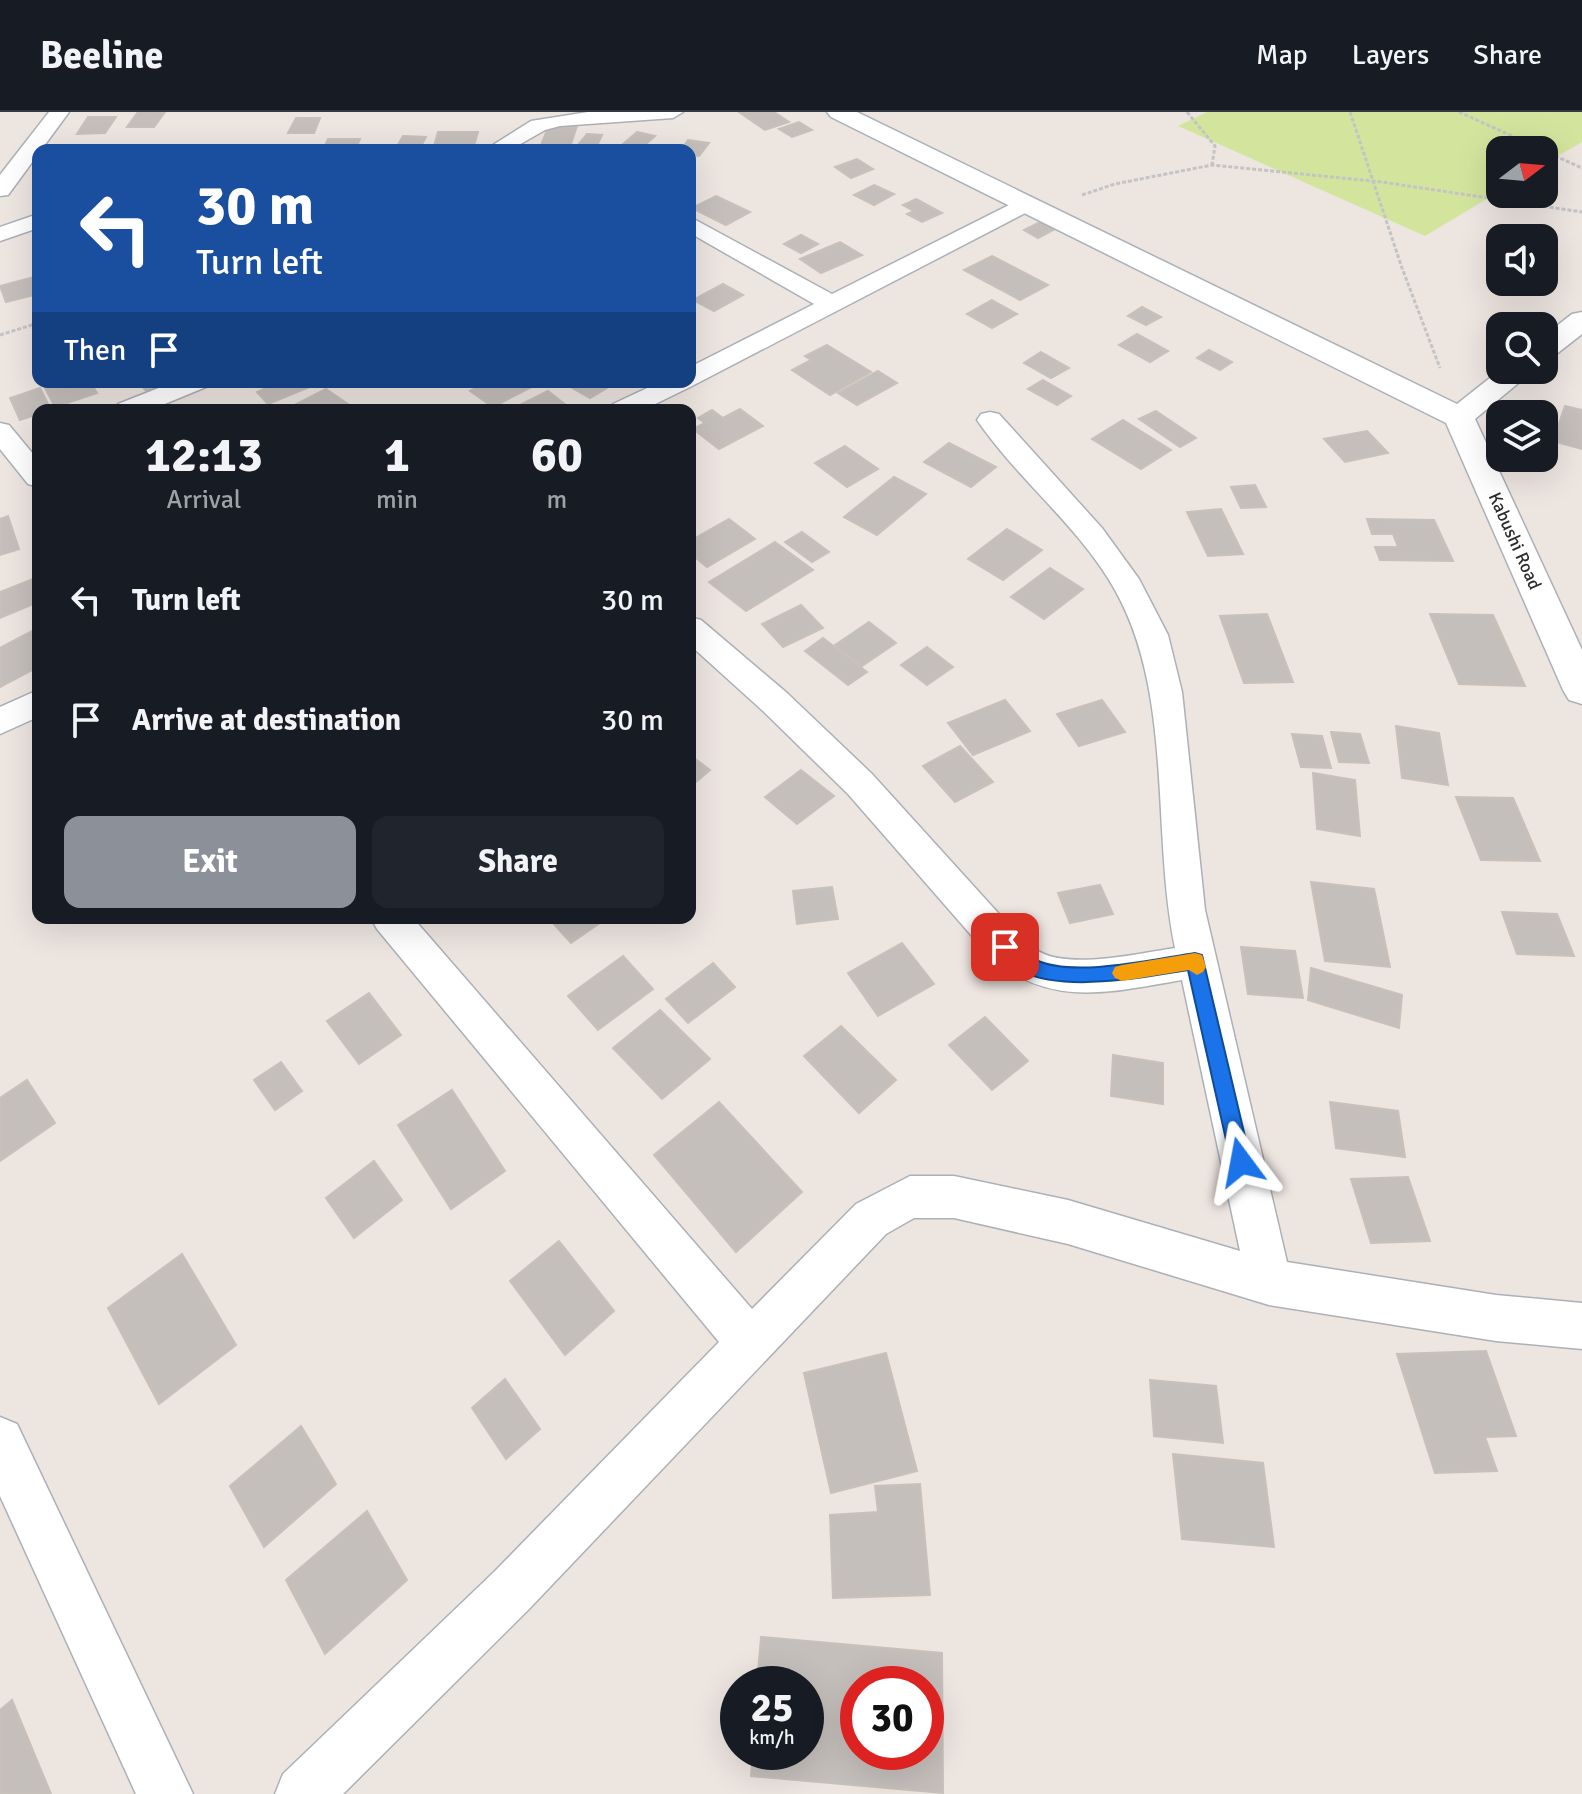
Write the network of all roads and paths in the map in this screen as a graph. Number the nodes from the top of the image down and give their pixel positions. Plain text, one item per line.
1 (59, 112) edge
2 (673, 112) edge
3 (839, 112) edge
4 (1187, 112) edge
5 (1350, 112) edge
6 (1459, 112) edge
7 (1512, 136) edge
8 (42, 144) edge
9 (505, 144) edge
10 (32, 156) edge
11 (1558, 157) edge
12 (1212, 165) junction
13 (1582, 168) edge
14 (1376, 181) junction
15 (0, 190) edge
16 (1032, 207) junction
17 (1582, 212) edge
18 (32, 223) edge
19 (696, 227) edge
20 (0, 234) edge
21 (830, 303) junction
22 (1582, 320) edge
23 (32, 325) edge
24 (0, 335) edge
25 (1558, 339) edge
26 (696, 374) edge
27 (1501, 384) edge
28 (182, 388) edge
29 (668, 388) edge
30 (142, 404) edge
31 (635, 404) edge
32 (1459, 417) junction
33 (990, 420) dead end
34 (0, 431) edge
35 (28, 450) edge
36 (696, 633) edge
37 (1582, 690) edge
38 (32, 705) edge
39 (0, 722) edge
40 (395, 924) edge
41 (1195, 961) junction
42 (1269, 1282) junction
43 (1582, 1326) edge
44 (750, 1343) junction
45 (0, 1441) edge
46 (165, 1794) edge
47 (303, 1794) edge

1 - 8 street
2 - 9 street
3 - 16 main road
4 - 12 path
5 - 14 path
6 - 7 path
10 - 15 street
11 - 13 path
12 - 14 path
12 - 16 path
14 - 17 path
14 - 32 path
16 - 21 street
16 - 32 main road
18 - 20 street
19 - 21 street
21 - 26 street
22 - 25 main road
23 - 24 path
27 - 32 main road
28 - 30 street
29 - 31 street
32 - 37 main road, Kabushi Road
33 - 41 street
34 - 35 street
36 - 41 street
38 - 39 street
40 - 44 street
41 - 42 street
42 - 43 street
42 - 44 street
44 - 47 street
45 - 46 street

